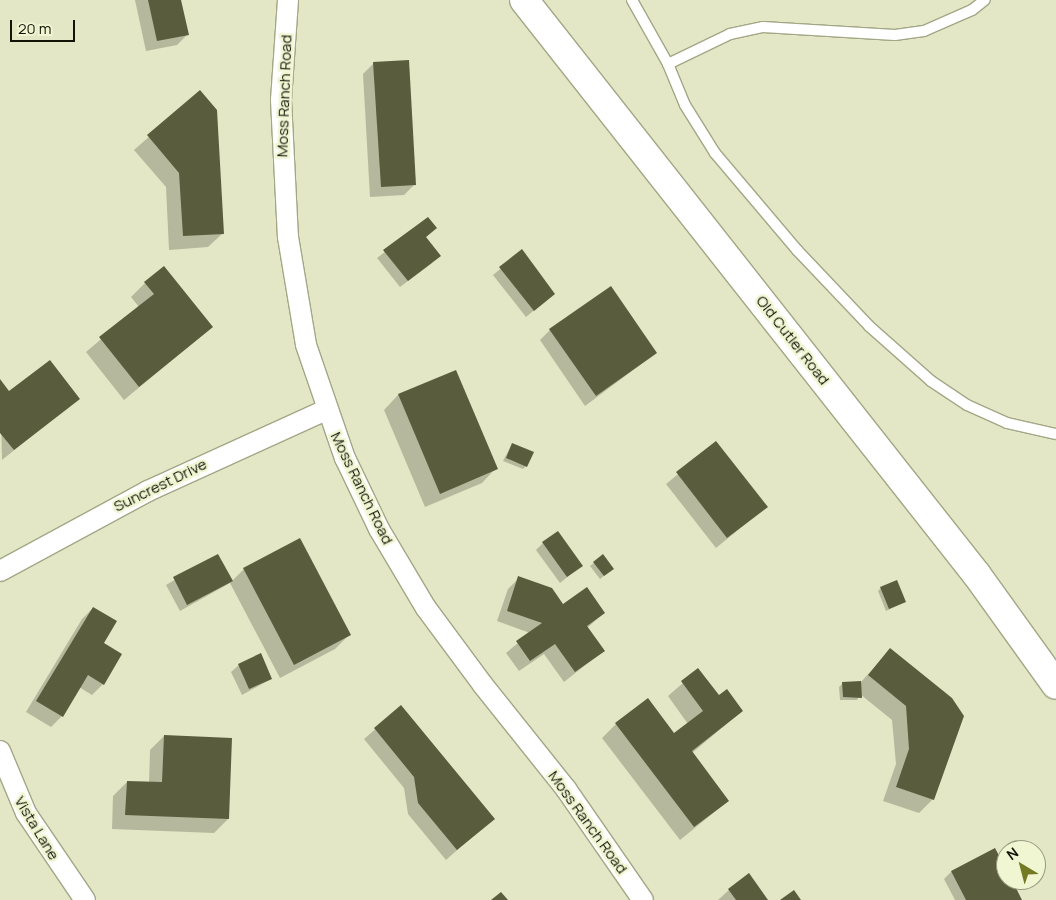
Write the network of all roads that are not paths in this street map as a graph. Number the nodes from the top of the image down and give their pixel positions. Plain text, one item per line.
1 (288, 0) edge
2 (524, 0) edge
3 (632, 0) edge
4 (985, 0) edge
5 (668, 64) junction
6 (326, 410) junction
7 (1056, 434) edge
8 (0, 571) edge
9 (1056, 686) edge
10 (0, 751) edge
11 (86, 900) edge
12 (643, 900) edge

1 - 6 street, Moss Ranch Road
2 - 9 main road, Old Cutler Road
3 - 5 lane
4 - 5 lane
5 - 7 lane
6 - 8 street, Suncrest Drive
6 - 12 street, Moss Ranch Road
10 - 11 street, Vista Lane

